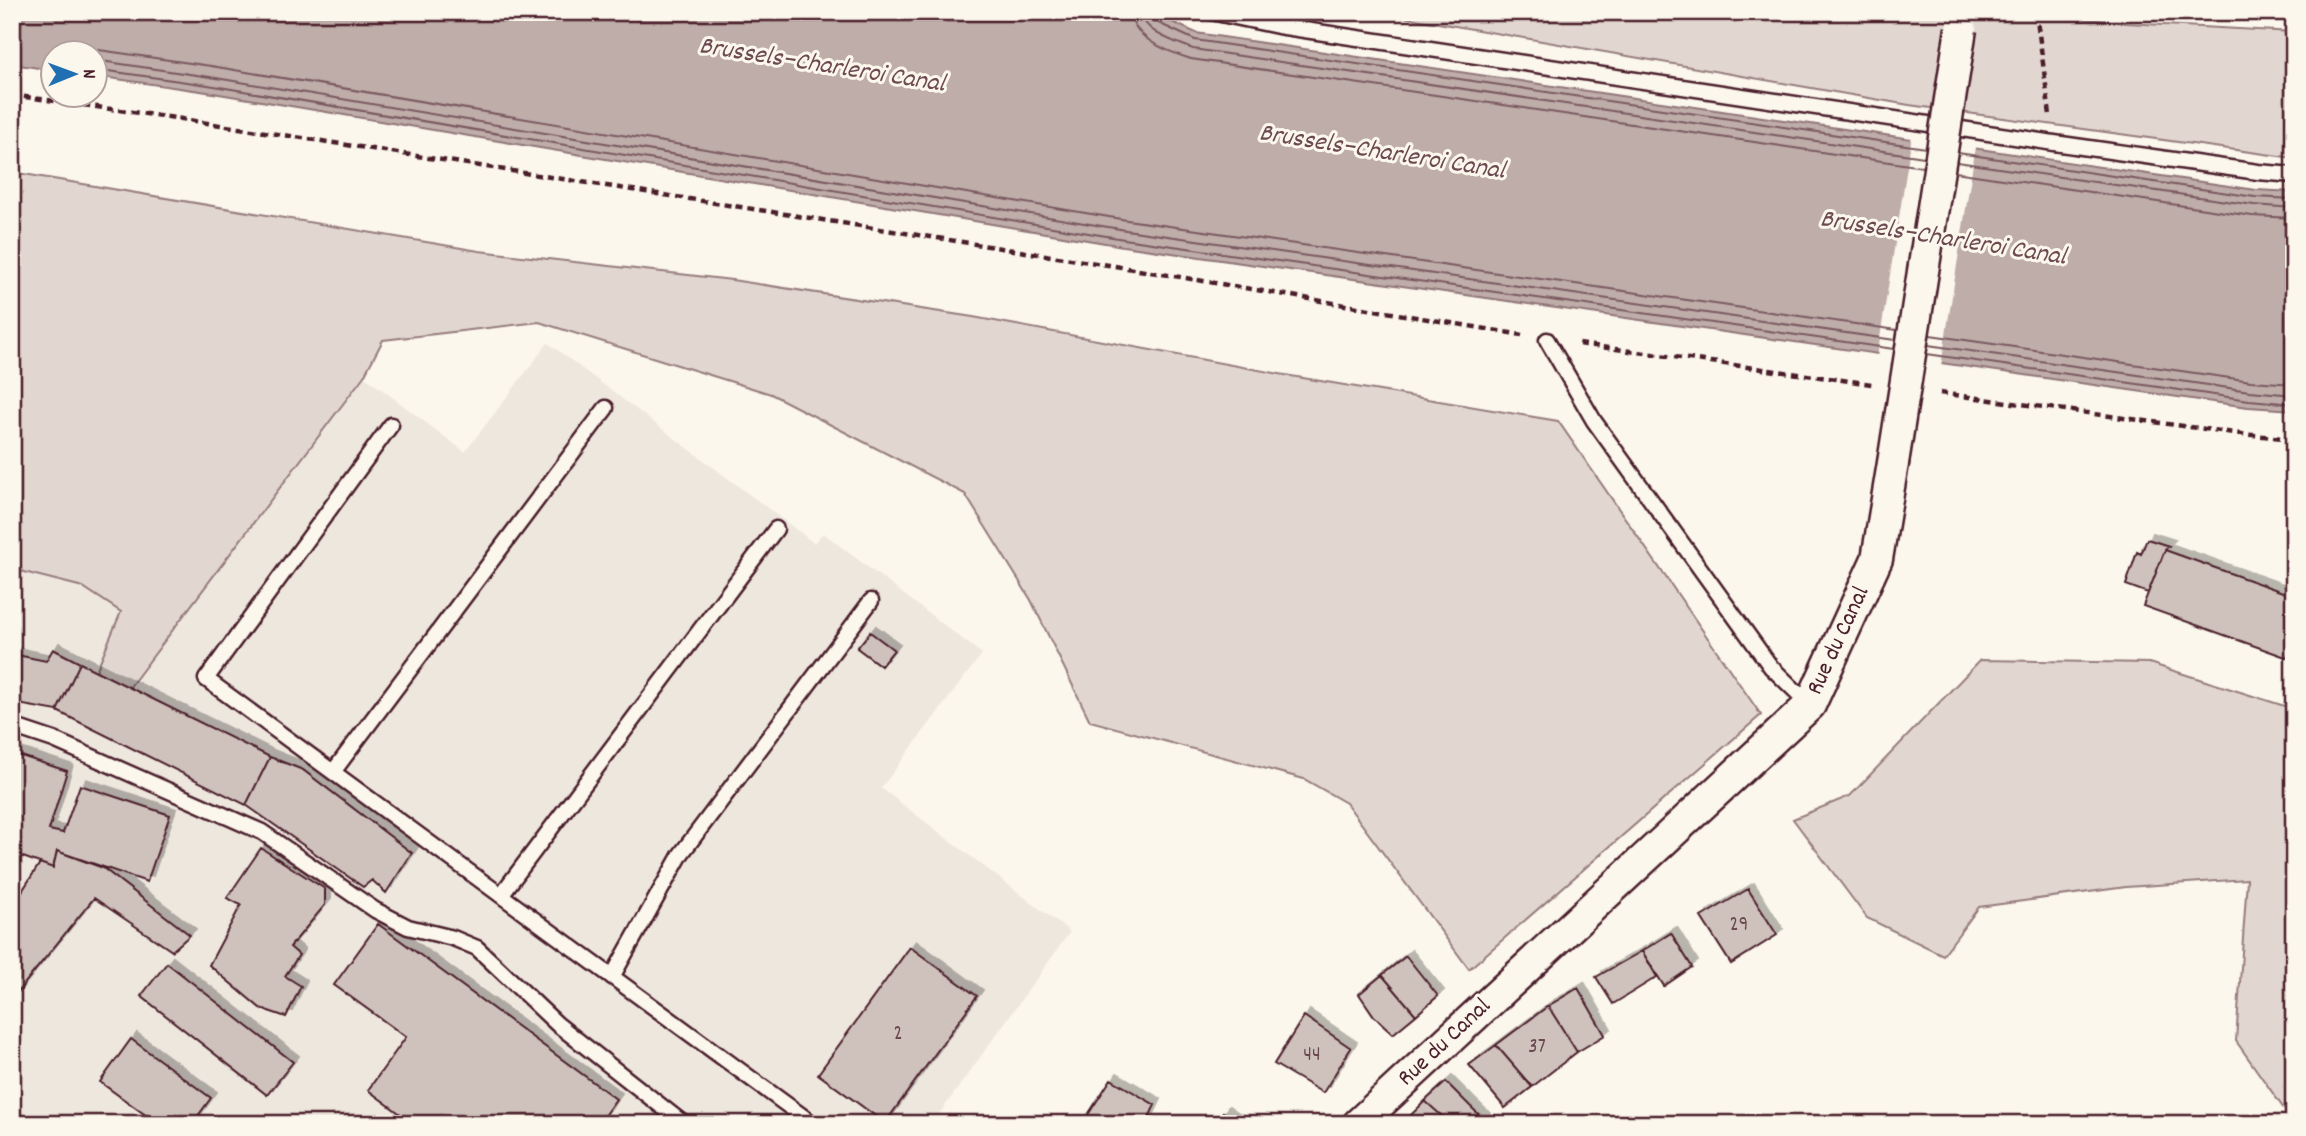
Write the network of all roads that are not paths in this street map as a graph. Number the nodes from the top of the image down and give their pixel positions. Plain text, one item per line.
1 (1211, 12) edge
2 (1962, 20) edge
3 (2294, 175) edge
4 (1547, 340) road end
5 (606, 408) dead end
6 (391, 425) dead end
7 (776, 529) dead end
8 (871, 601) dead end
9 (1810, 705) junction
10 (12, 726) edge
11 (333, 772) junction
12 (501, 895) junction
13 (612, 977) junction
14 (684, 1124) edge
15 (813, 1124) edge
16 (1358, 1124) edge

1 - 3 lane
2 - 9 street, Rue du Canal, bridge
4 - 9 lane
5 - 11 lane
6 - 11 lane
7 - 12 lane
8 - 13 lane
9 - 16 street, Rue du Canal
10 - 14 lane
11 - 12 lane
12 - 13 lane
13 - 15 lane

